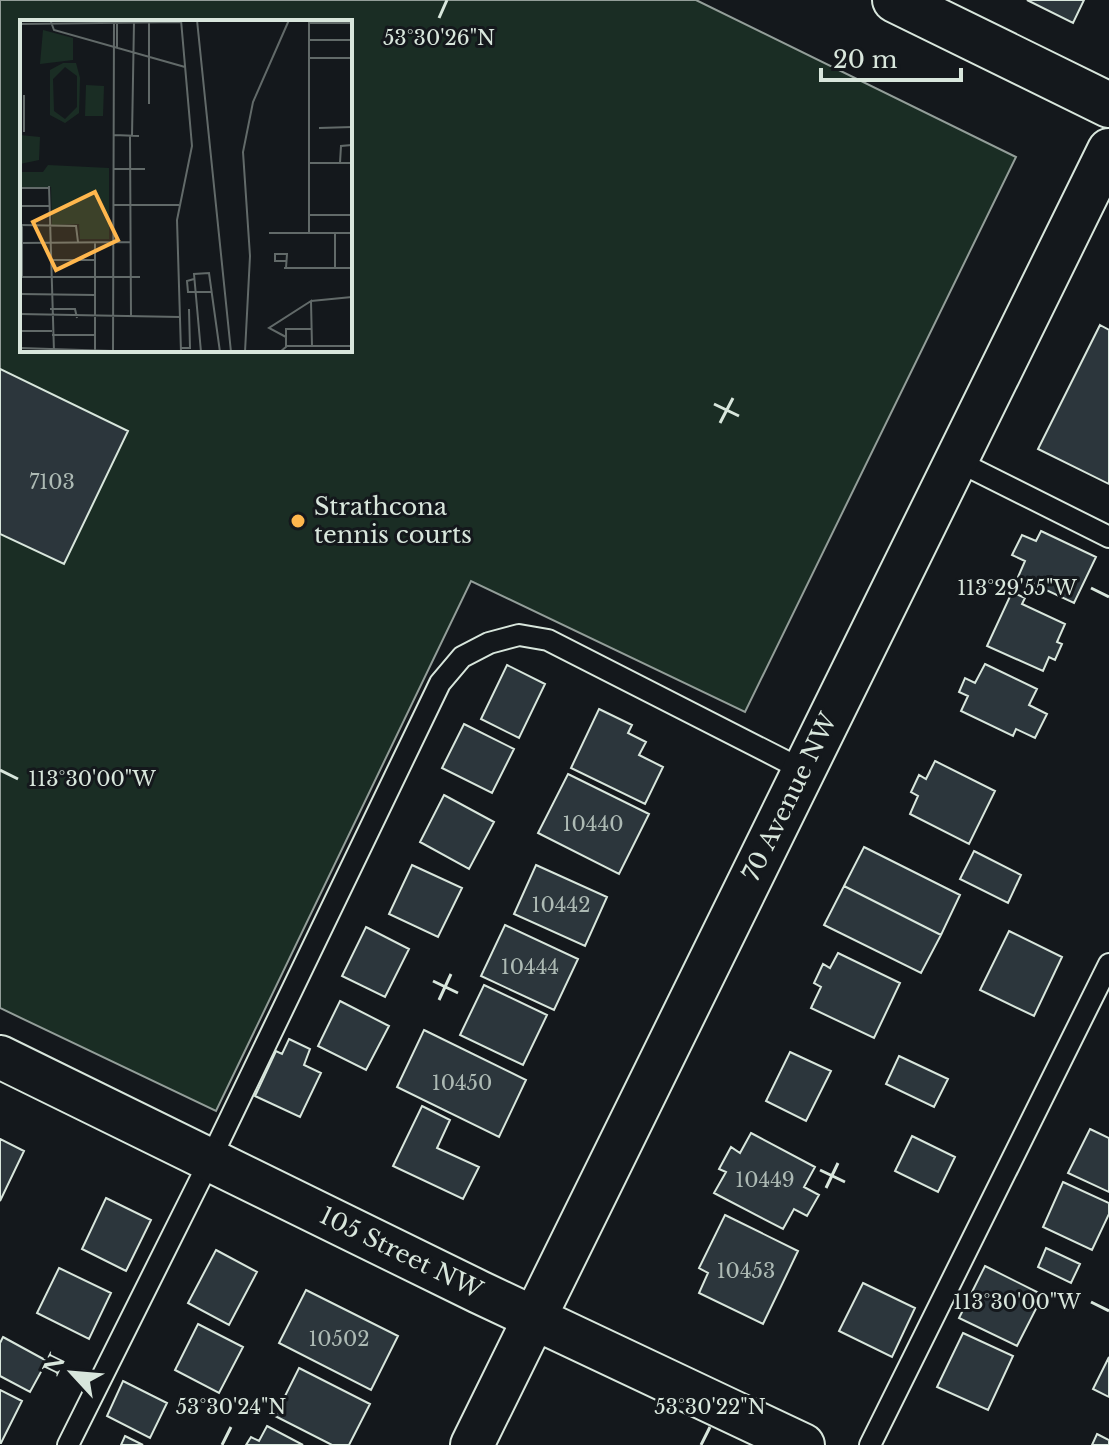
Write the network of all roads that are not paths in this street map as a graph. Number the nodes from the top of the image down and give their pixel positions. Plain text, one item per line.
1 (895, 0) edge
2 (1109, 105) edge
3 (1109, 150) edge
4 (957, 461) junction
5 (1109, 537) edge
6 (803, 770) junction
7 (1109, 964) edge
8 (0, 1057) edge
9 (210, 1160) junction
10 (535, 1317) junction
11 (68, 1445) edge
12 (472, 1445) edge
13 (803, 1445) edge
14 (870, 1445) edge

1 - 2 main road
3 - 4 street, 70 Avenue NW
4 - 5 lane
4 - 6 street, 70 Avenue NW
6 - 9 lane
6 - 10 street, 70 Avenue NW
7 - 14 lane
8 - 9 street, 105 Street NW
9 - 10 street, 105 Street NW
9 - 11 lane
10 - 12 street, 70 Avenue NW
10 - 13 street, 105 Street NW

